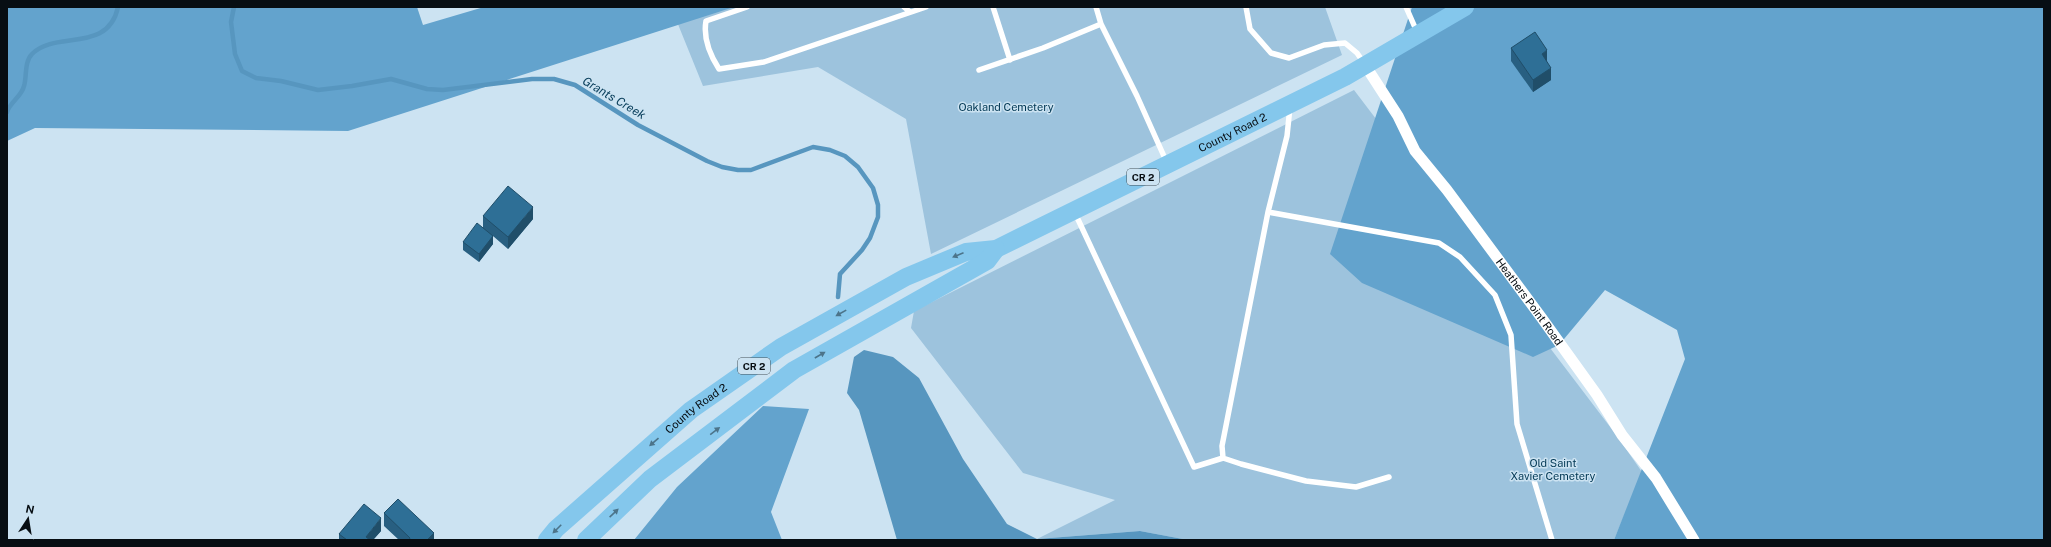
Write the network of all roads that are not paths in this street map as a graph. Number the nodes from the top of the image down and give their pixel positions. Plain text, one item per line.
1 (747, 7) edge
2 (904, 7) edge
3 (926, 7) edge
4 (993, 7) edge
5 (1096, 7) edge
6 (1246, 7) edge
7 (1406, 7) edge
8 (1465, 7) edge
9 (910, 12) junction
10 (1101, 24) junction
11 (1418, 34) junction
12 (1010, 60) junction
13 (1365, 65) junction
14 (979, 70) dead end
15 (1290, 105) junction
16 (1167, 165) junction
17 (1074, 211) junction
18 (1268, 212) junction
19 (996, 249) junction
20 (1223, 458) junction
21 (1389, 477) dead end
22 (547, 540) edge
23 (586, 540) edge
24 (1552, 540) edge
25 (1694, 540) edge

1 - 9 lane
2 - 9 lane
3 - 9 lane
4 - 12 lane
5 - 10 lane
6 - 13 lane
7 - 11 lane
8 - 11 main road, County Road 2 / CR 2
10 - 12 lane
10 - 16 lane
11 - 13 main road, County Road 2 / CR 2
12 - 14 lane
13 - 15 main road, County Road 2 / CR 2
13 - 25 street, Heathers Point Road
15 - 16 main road, County Road 2 / CR 2
15 - 18 lane
16 - 17 main road, County Road 2 / CR 2
17 - 19 main road, County Road 2 / CR 2
17 - 20 lane
18 - 20 lane
18 - 24 lane
19 -> 22 main road, County Road 2 / CR 2
23 -> 19 main road, County Road 2 / CR 2
20 - 21 lane

